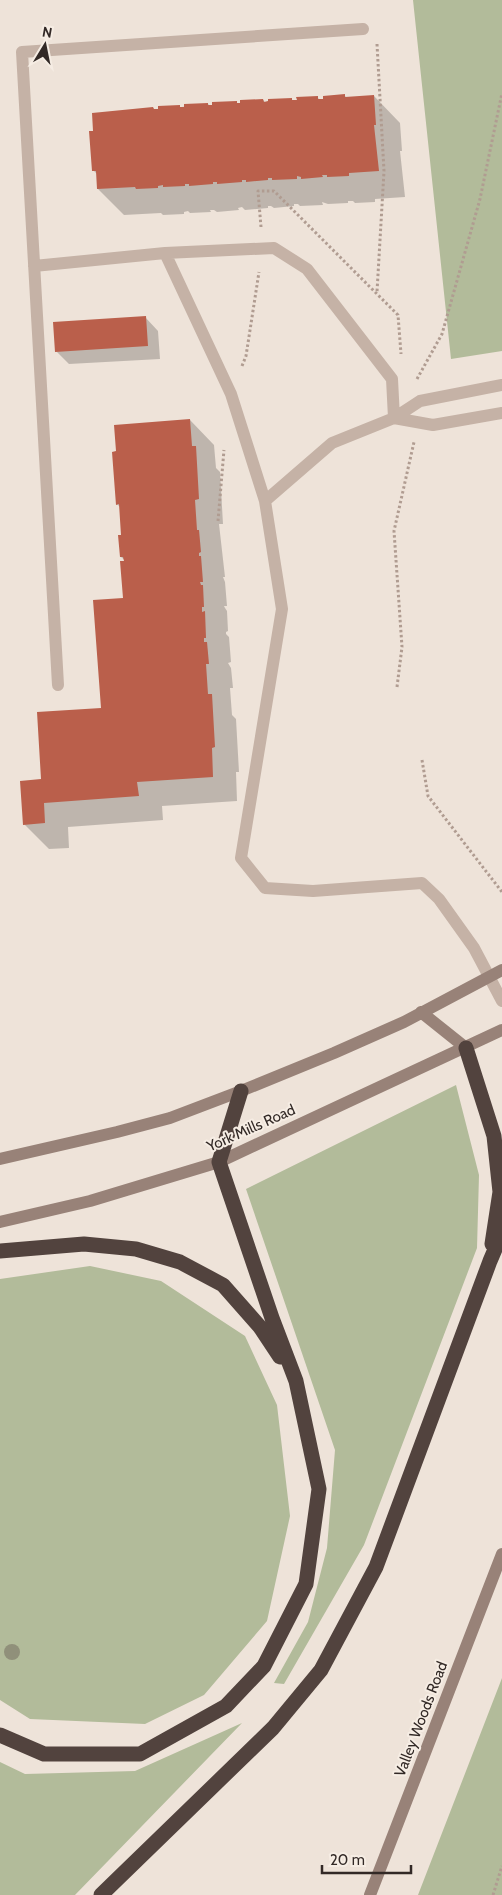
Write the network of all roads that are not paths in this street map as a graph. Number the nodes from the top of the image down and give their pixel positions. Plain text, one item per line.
1 (363, 29) road end
2 (164, 253) junction
3 (34, 266) junction
4 (502, 385) edge
5 (502, 413) edge
6 (392, 419) junction
7 (265, 500) junction
8 (58, 685) dead end
9 (502, 970) edge
10 (488, 977) junction
11 (502, 1001) edge
12 (421, 1012) junction
13 (502, 1030) edge
14 (466, 1048) junction
15 (241, 1091) junction
16 (0, 1159) edge
17 (219, 1162) junction
18 (0, 1222) edge
19 (502, 1233) edge
20 (0, 1251) edge
21 (490, 1261) junction
22 (296, 1381) junction
23 (502, 1554) edge
24 (0, 1735) edge
25 (101, 1895) edge
26 (370, 1895) edge

1 - 3 lane
2 - 3 lane
2 - 6 lane
2 - 7 lane
3 - 8 lane
4 - 6 lane
5 - 6 lane
6 - 7 lane
7 - 10 lane
9 - 10 main road
10 - 11 lane
10 - 12 main road
12 - 14 main road
12 - 15 main road
13 - 14 main road, York Mills Road
14 - 17 main road, York Mills Road
14 - 21 highway
15 - 16 main road
15 - 17 highway
17 - 18 main road, York Mills Road
17 - 22 highway
19 - 21 highway
20 - 22 highway
21 - 25 highway
22 - 24 highway
23 - 26 main road, Valley Woods Road

